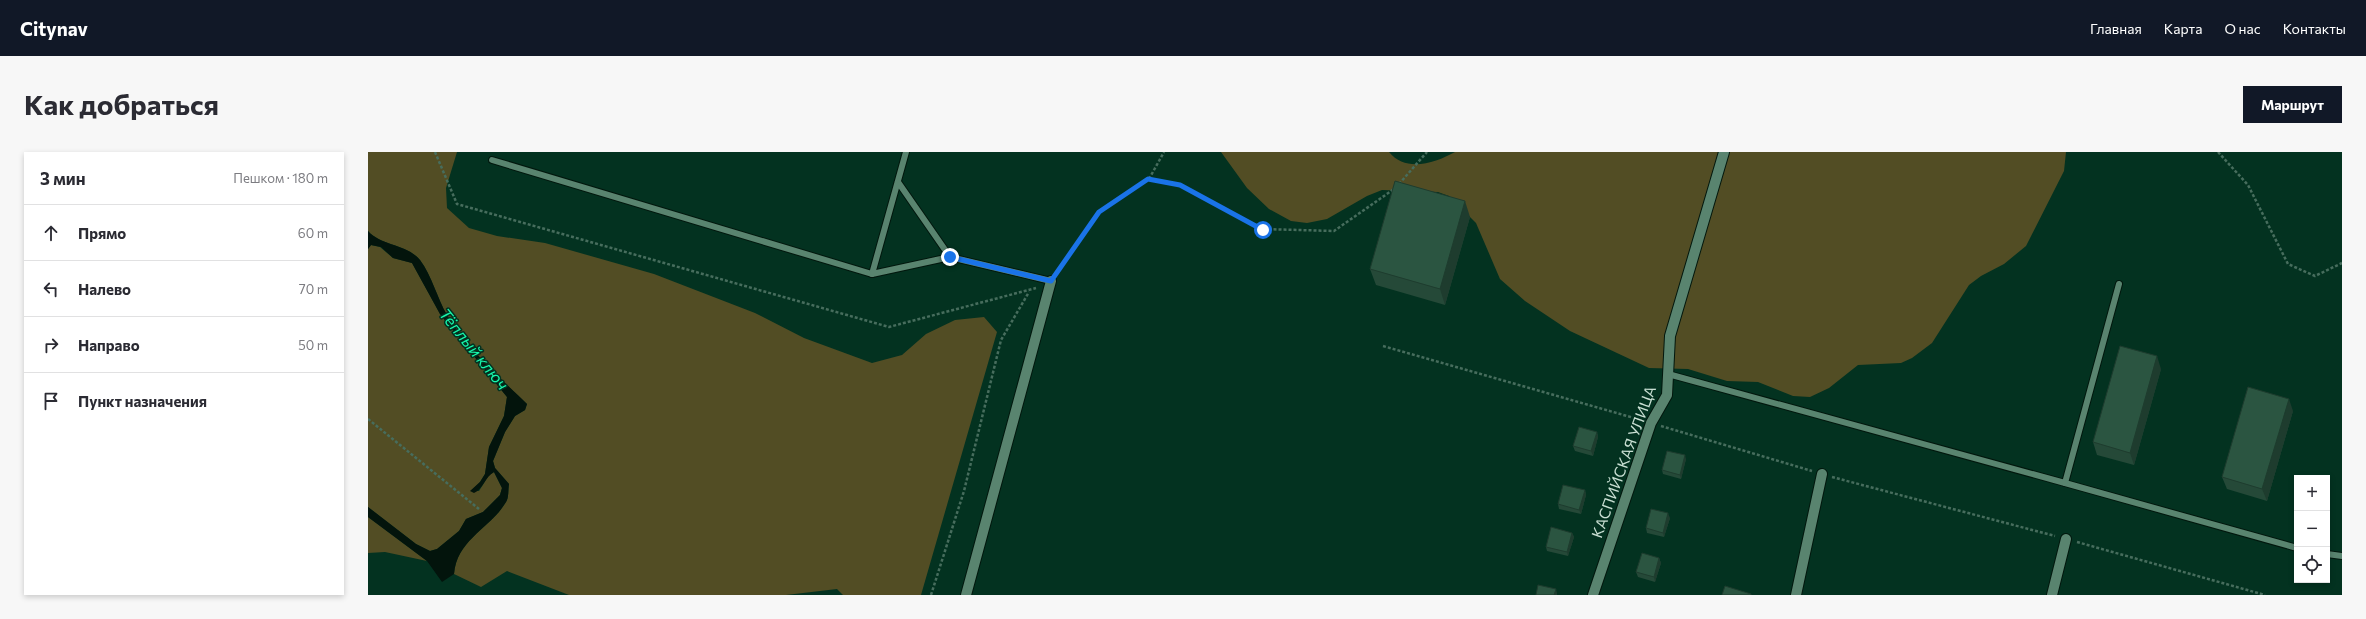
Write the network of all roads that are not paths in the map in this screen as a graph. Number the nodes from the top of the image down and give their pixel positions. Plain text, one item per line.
1 (906, 152) edge
2 (1724, 152) edge
3 (492, 160) dead end
4 (898, 182) junction
5 (950, 257) junction
6 (872, 274) junction
7 (1051, 281) joint
8 (2119, 284) dead end
9 (1668, 374) junction
10 (1822, 474) dead end
11 (2065, 483) junction
12 (2066, 539) dead end
13 (2294, 547) edge
14 (2330, 554) edge
15 (2342, 556) edge
16 (966, 595) edge
17 (1593, 595) edge
18 (1796, 595) edge
19 (2052, 595) edge

1 - 4 lane
2 - 9 street, КАСПИЙСКАЯ УЛИЦА
3 - 6 lane
4 - 5 lane
4 - 6 lane
5 - 6 lane
5 - 7 lane
7 - 16 street
8 - 11 lane
9 - 11 lane
9 - 17 street, КАСПИЙСКАЯ УЛИЦА
10 - 18 street
11 - 13 lane
12 - 19 street
14 - 15 lane

